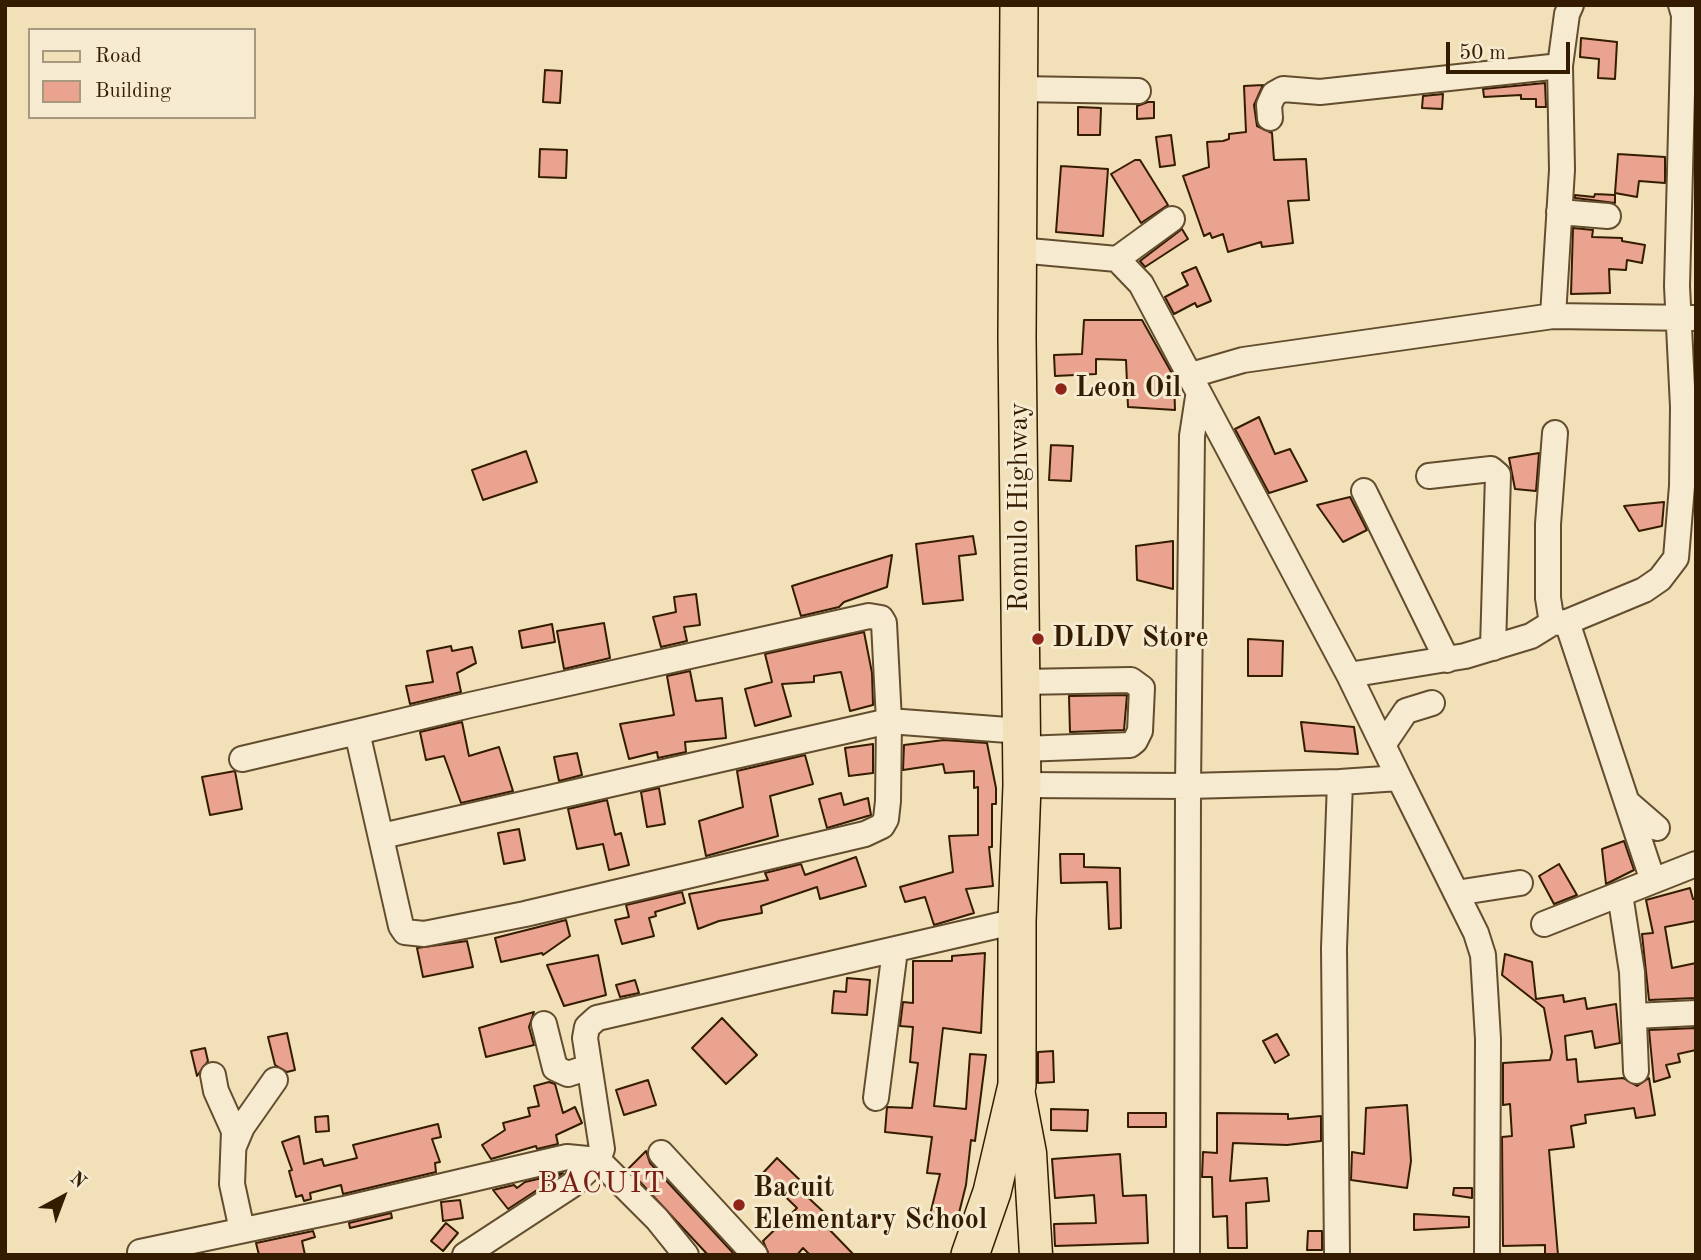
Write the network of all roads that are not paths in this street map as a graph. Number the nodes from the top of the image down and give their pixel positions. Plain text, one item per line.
1 (1018, 5) edge
2 (1571, 5) edge
3 (1681, 5) edge
4 (1560, 66) junction
5 (1018, 89) junction
6 (1139, 92) dead end
7 (1270, 118) dead end
8 (1559, 212) junction
9 (1608, 216) dead end
10 (1172, 219) dead end
11 (1018, 250) junction
12 (1117, 259) junction
13 (1553, 316) junction
14 (1687, 318) edge
15 (1193, 386) junction
16 (1555, 433) dead end
17 (1429, 475) dead end
18 (1364, 491) dead end
19 (1560, 622) junction
20 (1493, 648) junction
21 (1447, 660) junction
22 (1349, 675) junction
23 (1021, 682) junction
24 (1432, 703) dead end
25 (889, 720) junction
26 (357, 732) junction
27 (1021, 740) junction
28 (1383, 745) junction
29 (242, 760) dead end
30 (1399, 778) junction
31 (1340, 782) junction
32 (1022, 785) junction
33 (1188, 786) junction
34 (1626, 801) junction
35 (1657, 828) dead end
36 (383, 836) junction
37 (1696, 864) edge
38 (1653, 881) junction
39 (1520, 883) dead end
40 (1456, 893) junction
41 (1620, 894) junction
42 (1017, 921) junction
43 (1544, 924) dead end
44 (895, 950) junction
45 (1696, 1013) edge
46 (1634, 1016) junction
47 (544, 1024) dead end
48 (589, 1067) junction
49 (1636, 1071) dead end
50 (213, 1075) dead end
51 (275, 1080) dead end
52 (1017, 1085) junction
53 (876, 1098) dead end
54 (233, 1147) junction
55 (662, 1153) dead end
56 (598, 1160) junction
57 (242, 1230) junction
58 (137, 1254) edge
59 (465, 1255) edge
60 (686, 1255) edge
61 (755, 1255) edge
62 (970, 1255) edge
63 (1037, 1255) edge
64 (1187, 1255) edge
65 (1337, 1255) edge
66 (1487, 1255) edge

1 - 5 highway, Romulo Highway
2 - 4 street
3 - 14 street
4 - 7 street
4 - 8 street
5 - 6 street
5 - 11 highway, Romulo Highway
8 - 9 street
8 - 13 street
10 - 12 street
11 - 12 street
11 - 23 highway, Romulo Highway
12 - 15 street
13 - 14 street
13 - 15 street
14 - 19 street
15 - 22 street
15 - 33 street
16 - 19 street
17 - 20 street
18 - 21 street
19 - 20 street
19 - 34 street
20 - 21 street
21 - 22 street
22 - 28 street
23 - 27 highway, Romulo Highway
23 - 27 street
24 - 28 street
25 - 26 street
25 - 27 street
25 - 36 street
25 - 36 street
26 - 29 street
26 - 36 street
27 - 32 highway, Romulo Highway
28 - 30 street
30 - 31 street
30 - 40 street
31 - 33 street
31 - 65 street
32 - 33 street
32 - 42 highway, Romulo Highway
33 - 64 street
34 - 35 street
34 - 38 street
37 - 38 street
38 - 41 street
39 - 40 street
40 - 66 street
41 - 43 street
41 - 46 street
42 - 44 street
42 - 52 highway, Romulo Highway
44 - 48 street
44 - 53 street
45 - 46 street
46 - 49 street
47 - 48 street
48 - 56 street
50 - 54 street
51 - 54 street
52 - 62 highway, Romulo Highway
52 - 63 main road
54 - 57 street
55 - 61 street
56 - 57 street
56 - 59 street
56 - 60 street
57 - 58 street

